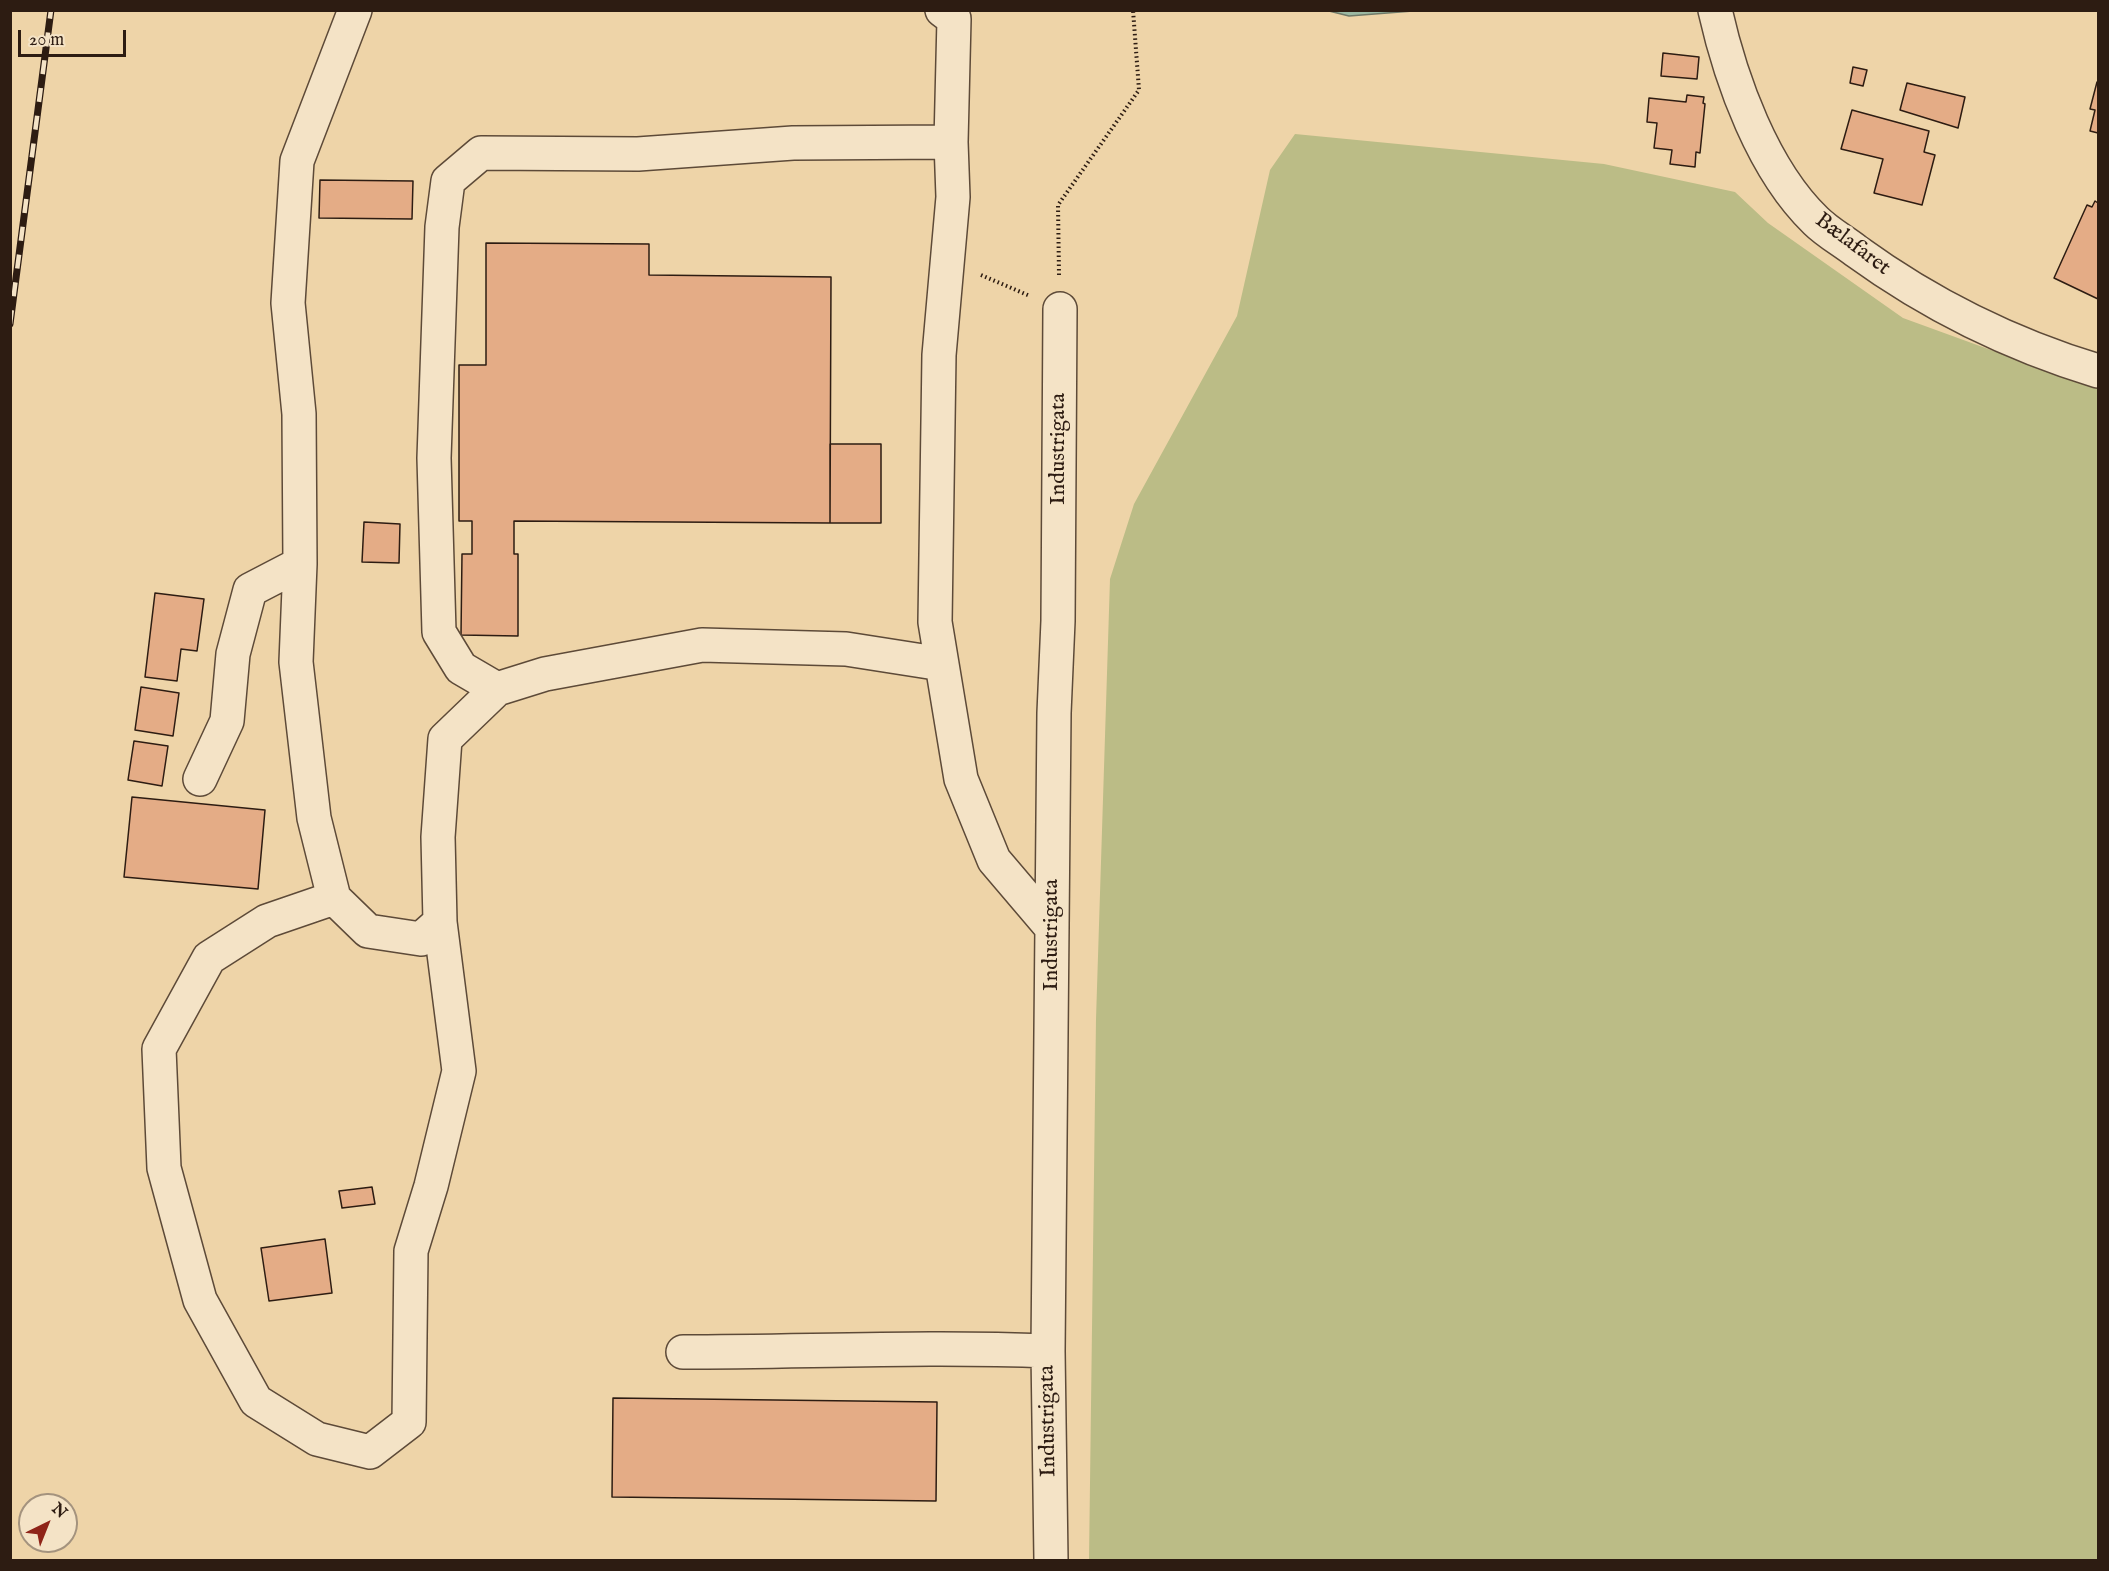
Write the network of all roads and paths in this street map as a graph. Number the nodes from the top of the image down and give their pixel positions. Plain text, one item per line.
1 (355, 10) edge
2 (942, 10) edge
3 (1133, 10) edge
4 (1715, 10) edge
5 (951, 142) junction
6 (947, 260) junction
7 (1060, 309) junction
8 (2098, 371) edge
9 (300, 564) junction
10 (942, 664) junction
11 (498, 690) junction
12 (200, 779) dead end
13 (334, 898) junction
14 (440, 922) junction
15 (1051, 927) junction
16 (1048, 1351) junction
17 (683, 1352) dead end
18 (1051, 1560) edge

1 - 9 street
2 - 5 street
3 - 7 path
4 - 8 street, Bælafaret
5 - 6 street
5 - 11 street
6 - 7 path
6 - 10 street
7 - 15 street, Industrigata
9 - 12 street
9 - 13 street
10 - 11 street
10 - 15 street
11 - 14 street
13 - 14 street
13 - 14 street
15 - 16 street, Industrigata
16 - 17 street
16 - 18 street, Industrigata

